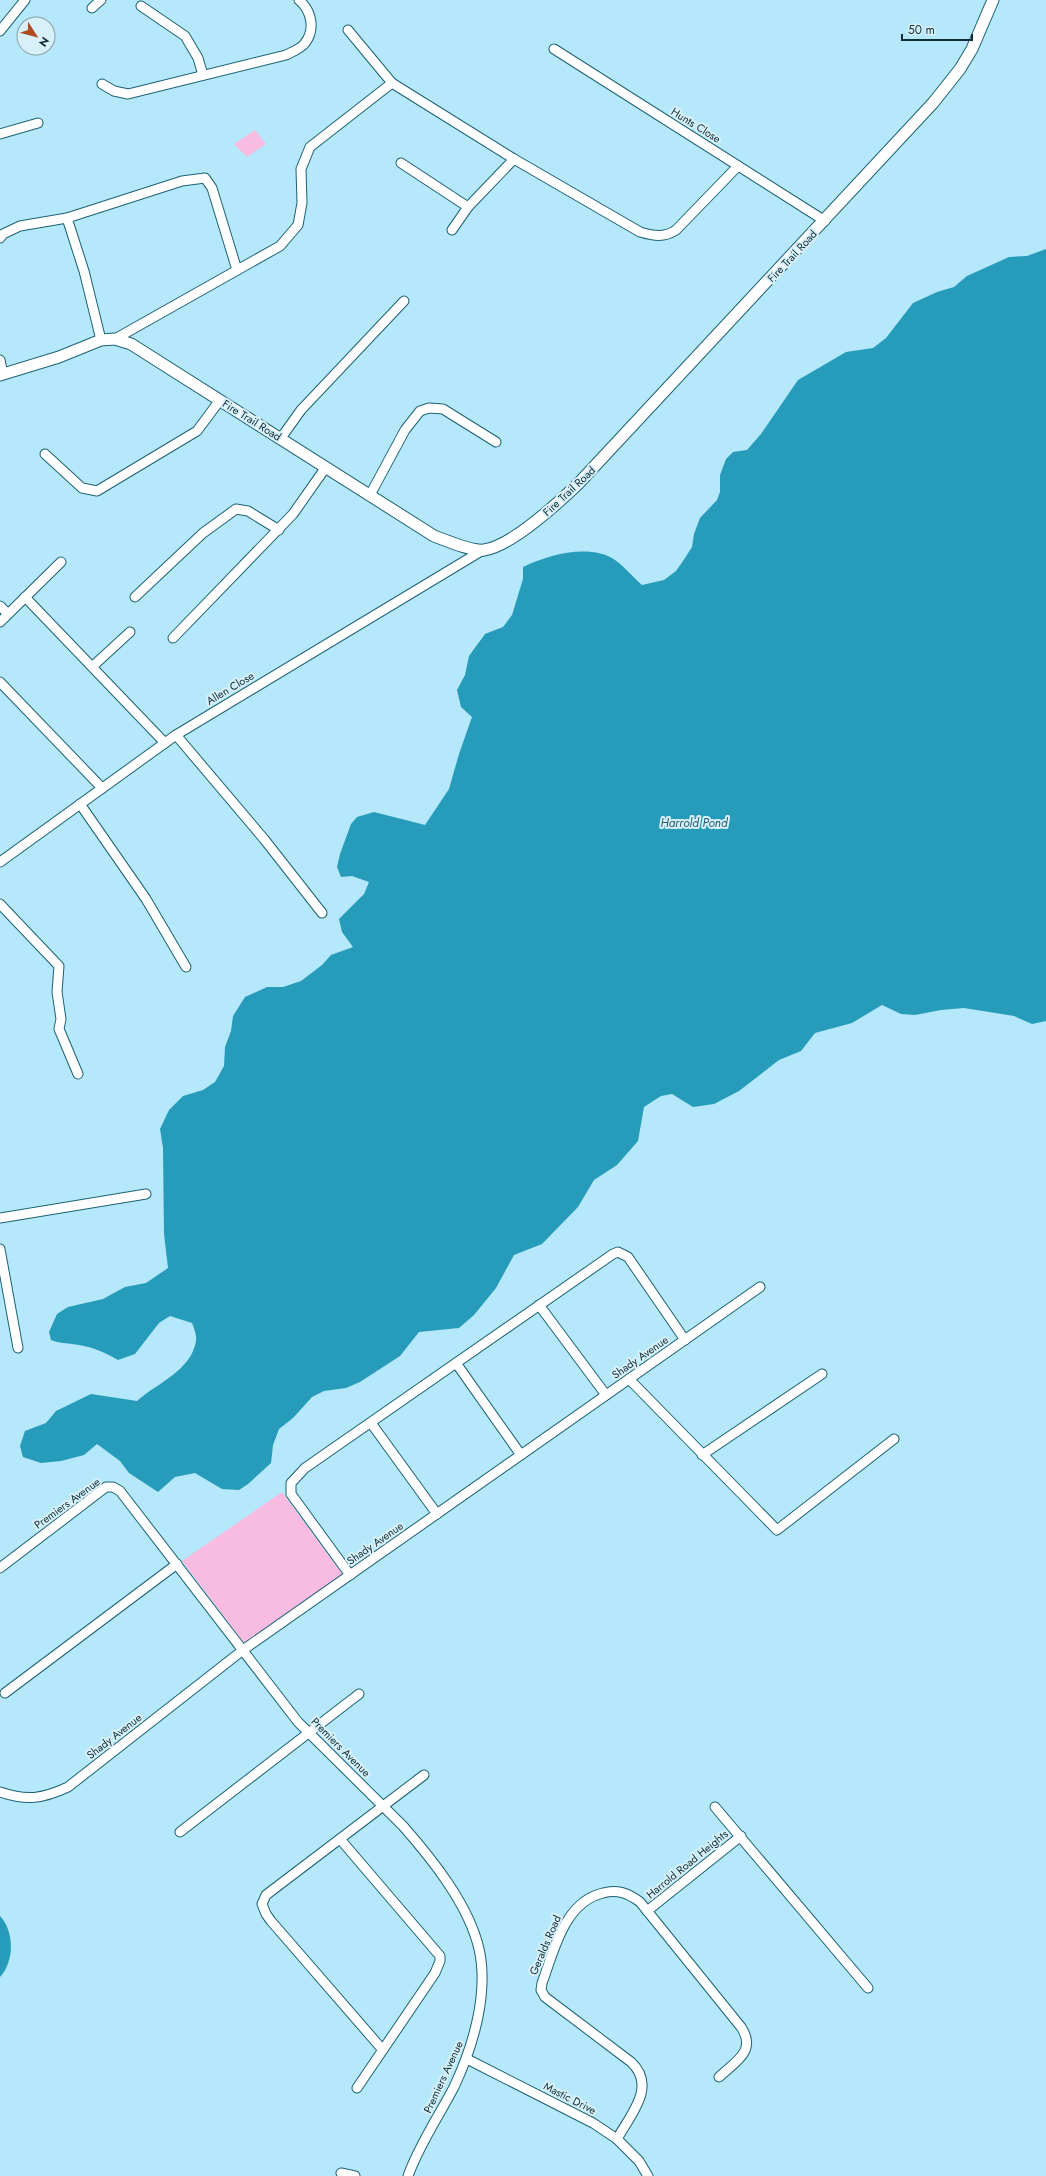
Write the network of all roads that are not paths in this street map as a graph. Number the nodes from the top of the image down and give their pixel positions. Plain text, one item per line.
1 (25, 0) edge
2 (101, 0) edge
3 (299, 0) edge
4 (993, 0) edge
5 (141, 6) dead end
6 (92, 8) dead end
7 (348, 30) dead end
8 (0, 31) edge
9 (554, 49) dead end
10 (203, 76) junction
11 (392, 83) junction
12 (102, 84) dead end
13 (38, 123) dead end
14 (0, 134) edge
15 (514, 159) junction
16 (401, 162) dead end
17 (738, 166) junction
18 (468, 207) junction
19 (67, 218) junction
20 (825, 221) junction
21 (452, 230) dead end
22 (0, 238) edge
23 (237, 270) junction
24 (404, 301) dead end
25 (115, 339) junction
26 (101, 340) junction
27 (0, 360) edge
28 (2, 375) edge
29 (220, 400) junction
30 (281, 438) junction
31 (496, 442) dead end
32 (45, 454) dead end
33 (326, 467) junction
34 (370, 495) junction
35 (278, 530) junction
36 (483, 550) junction
37 (61, 562) dead end
38 (25, 597) junction
39 (135, 597) dead end
40 (0, 606) edge
41 (8, 614) junction
42 (0, 622) edge
43 (130, 632) dead end
44 (173, 638) dead end
45 (93, 666) junction
46 (0, 682) edge
47 (176, 735) junction
48 (165, 743) junction
49 (102, 788) junction
50 (80, 804) junction
51 (0, 862) edge
52 (0, 904) edge
53 (322, 913) dead end
54 (186, 966) dead end
55 (78, 1074) dead end
56 (146, 1194) dead end
57 (0, 1218) edge
58 (0, 1249) edge
59 (760, 1287) dead end
60 (539, 1306) junction
61 (685, 1340) junction
62 (18, 1348) dead end
63 (456, 1364) junction
64 (822, 1374) dead end
65 (628, 1379) junction
66 (606, 1395) junction
67 (371, 1423) junction
68 (894, 1440) dead end
69 (521, 1455) junction
70 (702, 1455) junction
71 (437, 1514) junction
72 (177, 1564) junction
73 (0, 1568) edge
74 (350, 1575) junction
75 (243, 1650) junction
76 (5, 1693) dead end
77 (359, 1694) dead end
78 (309, 1733) junction
79 (424, 1775) dead end
80 (0, 1792) edge
81 (383, 1806) junction
82 (715, 1807) dead end
83 (180, 1832) dead end
84 (741, 1836) junction
85 (340, 1839) junction
86 (648, 1911) junction
87 (868, 1988) dead end
88 (382, 2049) junction
89 (467, 2059) junction
90 (719, 2077) dead end
91 (357, 2088) dead end
92 (617, 2139) junction
93 (341, 2173) dead end
94 (354, 2176) edge
95 (408, 2176) edge
96 (648, 2176) edge

1 - 8 street
2 - 6 street
3 - 10 street
4 - 20 street, Fire Trail Road
5 - 10 street
7 - 11 street
9 - 17 street, Hunts Close
10 - 12 street
11 - 15 street
11 - 23 street
13 - 14 street
15 - 17 street
15 - 18 street
16 - 18 street
17 - 20 street, Hunts Close
18 - 21 street
19 - 22 street
19 - 23 street
19 - 26 street
20 - 36 street, Fire Trail Road
23 - 25 street
24 - 30 street
25 - 26 street, Fire Trail Road
25 - 29 street, Fire Trail Road
26 - 28 street, Fire Trail Road
27 - 28 street
29 - 30 street, Fire Trail Road
29 - 32 street
30 - 33 street, Fire Trail Road
31 - 34 street
33 - 34 street, Fire Trail Road
33 - 35 street
34 - 36 street, Fire Trail Road
35 - 39 street
35 - 44 street
36 - 47 street, Allen Close
37 - 38 street
38 - 41 street
38 - 45 street
40 - 41 street
41 - 42 street
43 - 45 street
45 - 48 street
46 - 49 street
47 - 48 street, Allen Close
47 - 53 street
48 - 49 street, Allen Close
49 - 50 street, Allen Close
50 - 51 street, Allen Close
50 - 54 street
52 - 55 street
56 - 57 street
58 - 62 street
59 - 61 street, Shady Avenue
60 - 61 street
60 - 63 street
60 - 66 street
61 - 65 street, Shady Avenue
63 - 67 street
63 - 69 street
64 - 70 street
65 - 66 street, Shady Avenue
65 - 70 street
66 - 69 street, Shady Avenue
67 - 71 street
67 - 74 street
68 - 70 street
69 - 71 street, Shady Avenue
71 - 74 street, Shady Avenue
72 - 73 street, Premiers Avenue
72 - 75 street, Premiers Avenue
72 - 76 street
74 - 75 street, Shady Avenue
75 - 78 street, Premiers Avenue
75 - 80 street, Shady Avenue
77 - 78 street
78 - 81 street, Premiers Avenue
78 - 83 street
79 - 81 street
81 - 85 street
81 - 89 street, Premiers Avenue
82 - 84 street
84 - 86 street, Harrold Road Heights
84 - 87 street
85 - 88 street
85 - 88 street
86 - 90 street, Geralds Road
86 - 92 street, Geralds Road
88 - 91 street
89 - 92 street, Mastic Drive
89 - 95 street, Premiers Avenue
92 - 96 street, Mastic Drive
93 - 94 street

